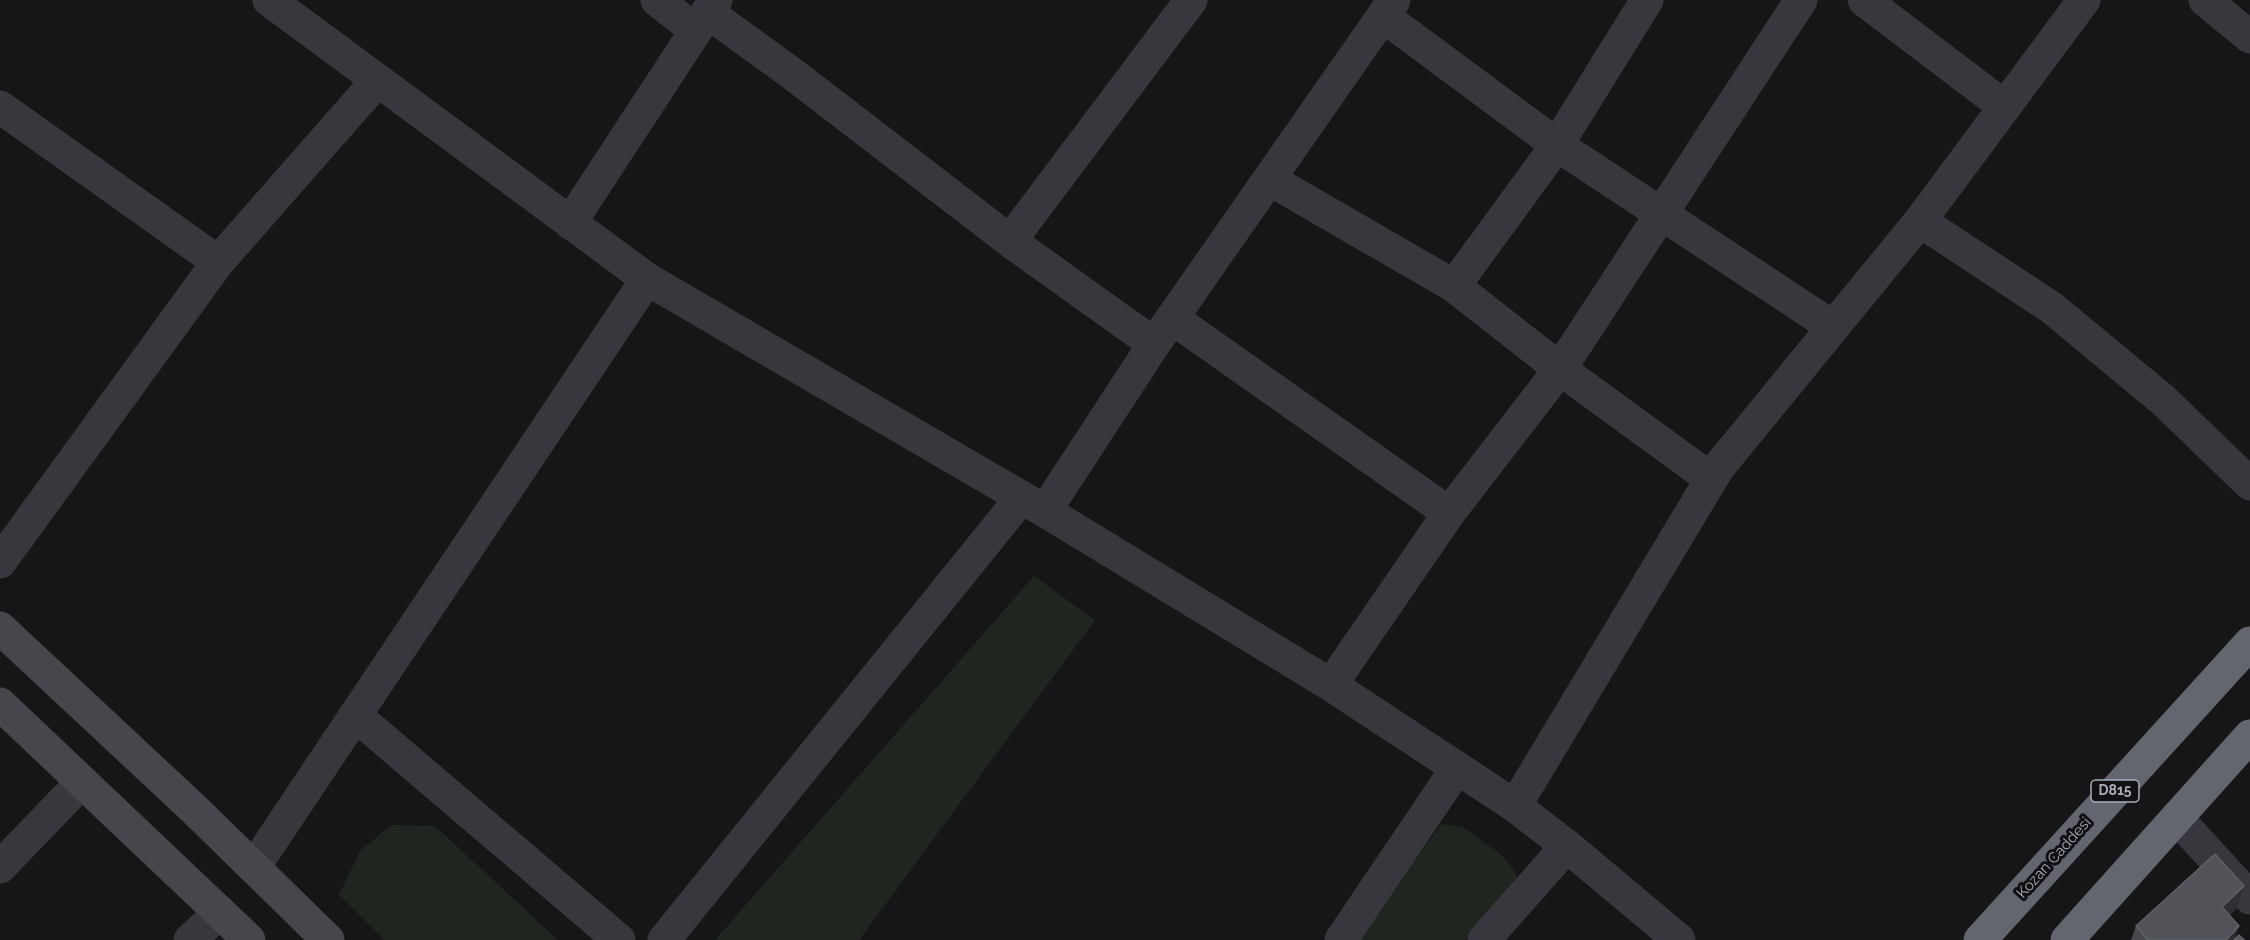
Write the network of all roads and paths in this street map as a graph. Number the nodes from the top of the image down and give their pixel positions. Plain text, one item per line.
1 (269, 0) edge
2 (657, 0) edge
3 (1191, 0) edge
4 (1647, 0) edge
5 (1801, 0) edge
6 (1864, 0) edge
7 (2084, 0) edge
8 (2205, 0) edge
9 (1388, 8) edge
10 (706, 14) edge
11 (2250, 37) edge
12 (377, 81) junction
13 (0, 107) edge
14 (2005, 107) junction
15 (1557, 145) junction
16 (1269, 180) junction
17 (1662, 212) junction
18 (1920, 221) junction
19 (570, 223) junction
20 (1010, 241) junction
21 (218, 262) junction
22 (647, 279) junction
23 (1454, 286) junction
24 (1833, 327) junction
25 (1163, 331) junction
26 (1560, 369) junction
27 (1711, 479) junction
28 (2250, 484) edge
29 (1034, 504) junction
30 (1449, 513) junction
31 (0, 562) edge
32 (0, 628) edge
33 (2250, 643) edge
34 (1331, 685) junction
35 (0, 704) edge
36 (355, 715) junction
37 (2250, 736) edge
38 (1457, 768) junction
39 (82, 782) junction
40 (1515, 806) junction
41 (2177, 818) junction
42 (1567, 846) junction
43 (0, 867) edge
44 (254, 867) junction
45 (2250, 898) edge
46 (220, 912) junction
47 (190, 940) edge
48 (249, 940) edge
49 (328, 940) edge
50 (619, 940) edge
51 (664, 940) edge
52 (1341, 940) edge
53 (1484, 940) edge
54 (1679, 940) edge
55 (1980, 940) edge
56 (2067, 940) edge

1 - 12 street
2 - 10 street
3 - 20 street
4 - 15 street
5 - 17 street
6 - 14 street
7 - 14 street
8 - 11 street
9 - 15 street
9 - 16 street
10 - 19 street
10 - 20 street
12 - 19 street
12 - 21 street
13 - 21 street
14 - 18 street
15 - 17 street
15 - 23 street
16 - 23 street
16 - 25 street
17 - 24 street
17 - 26 street
18 - 24 street
18 - 28 street
19 - 22 street
20 - 25 street
21 - 31 street
22 - 29 street
22 - 36 street
23 - 26 street
24 - 27 street
25 - 29 street
25 - 30 street
26 - 27 street
26 - 30 street
27 - 40 street
29 - 34 street
29 - 51 street
30 - 34 street
32 - 44 main road
33 - 55 highway, Kozan Caddesi / D815
34 - 38 street
35 - 39 main road
36 - 44 street
36 - 50 street
37 - 41 highway
38 - 40 street
38 - 52 street
39 - 43 street
39 - 46 main road
40 - 42 street
41 - 45 street
41 - 56 highway
42 - 53 street
42 - 54 street
44 - 49 main road
46 - 47 street
46 - 48 main road

